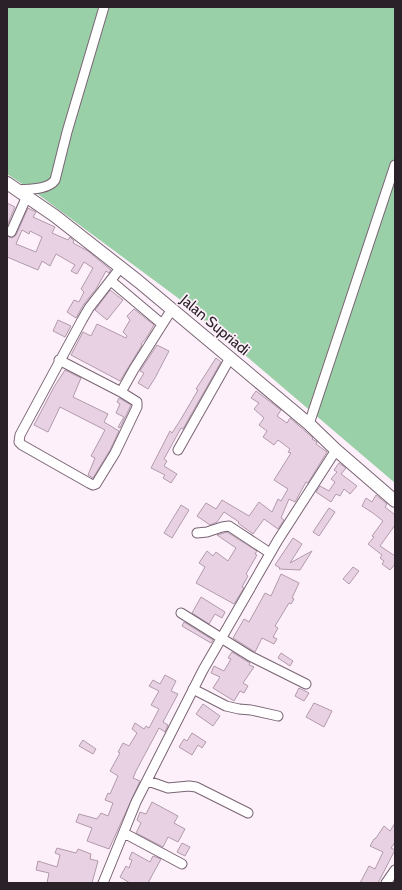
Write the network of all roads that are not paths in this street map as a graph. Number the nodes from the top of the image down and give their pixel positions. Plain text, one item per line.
1 (104, 7) edge
2 (395, 165) edge
3 (7, 183) edge
4 (23, 193) junction
5 (11, 232) dead end
6 (121, 267) junction
7 (111, 281) junction
8 (172, 309) junction
9 (162, 324) junction
10 (230, 358) junction
11 (60, 360) junction
12 (122, 392) junction
13 (309, 424) junction
14 (178, 450) dead end
15 (336, 450) junction
16 (395, 501) edge
17 (197, 533) dead end
18 (270, 553) junction
19 (181, 613) dead end
20 (222, 638) junction
21 (306, 684) dead end
22 (193, 690) junction
23 (278, 716) dead end
24 (148, 781) junction
25 (248, 813) dead end
26 (124, 833) junction
27 (182, 864) dead end
28 (395, 870) edge
29 (103, 883) edge
30 (386, 883) edge

1 - 4 street
2 - 13 street
3 - 4 main road, Jalan Supriadi
4 - 5 street
4 - 6 main road, Jalan Supriadi
6 - 7 street
6 - 8 main road, Jalan Supriadi
7 - 9 street
7 - 11 street
8 - 9 street
8 - 10 main road, Jalan Supriadi
9 - 12 street
10 - 13 main road, Jalan Supriadi
10 - 14 street
11 - 12 street
11 - 12 street
13 - 15 main road, Jalan Supriadi
15 - 16 main road, Jalan Supriadi
15 - 18 street
17 - 18 street
18 - 20 street
19 - 20 street
20 - 21 street
20 - 22 street
22 - 23 street
22 - 24 street
24 - 25 street
24 - 26 street
26 - 27 street
26 - 29 street
28 - 30 street

